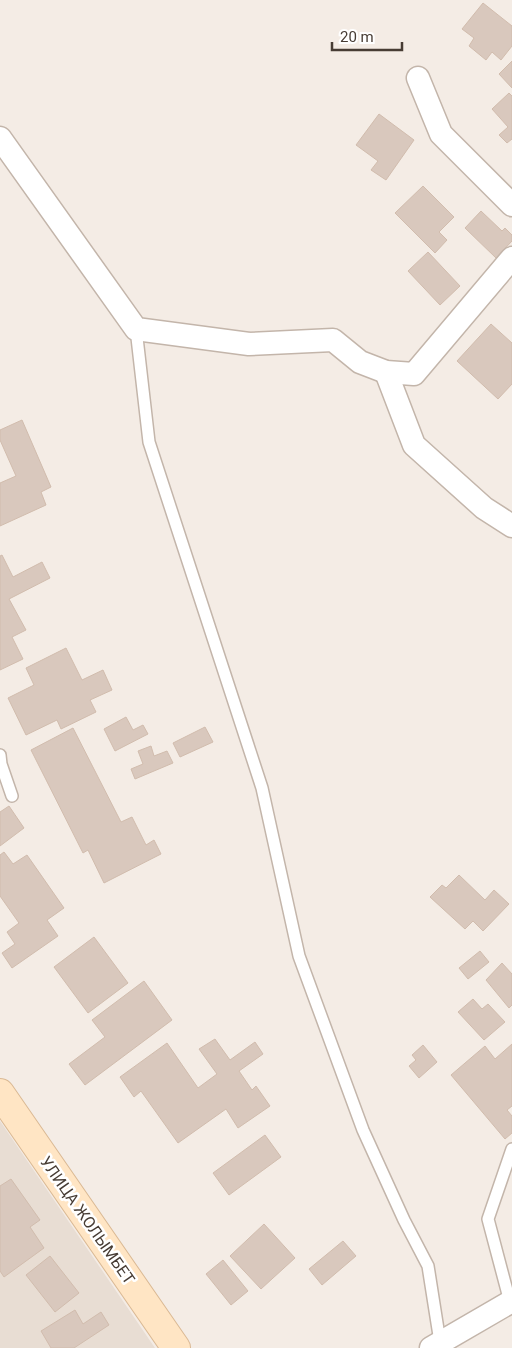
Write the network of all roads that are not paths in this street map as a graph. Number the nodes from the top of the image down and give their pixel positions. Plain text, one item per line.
1 (418, 78) dead end
2 (0, 138) edge
3 (512, 205) edge
4 (512, 258) edge
5 (136, 329) junction
6 (386, 372) junction
7 (512, 526) edge
8 (0, 761) edge
9 (12, 796) dead end
10 (0, 1093) edge
11 (512, 1149) edge
12 (511, 1301) edge
13 (436, 1345) edge
14 (176, 1348) edge

1 - 3 street
2 - 5 street
4 - 6 street
5 - 6 street
5 - 13 lane
6 - 7 street
8 - 9 lane
10 - 14 street, УЛИЦА ЖОЛЫМБЕТ
11 - 12 lane
12 - 13 street

